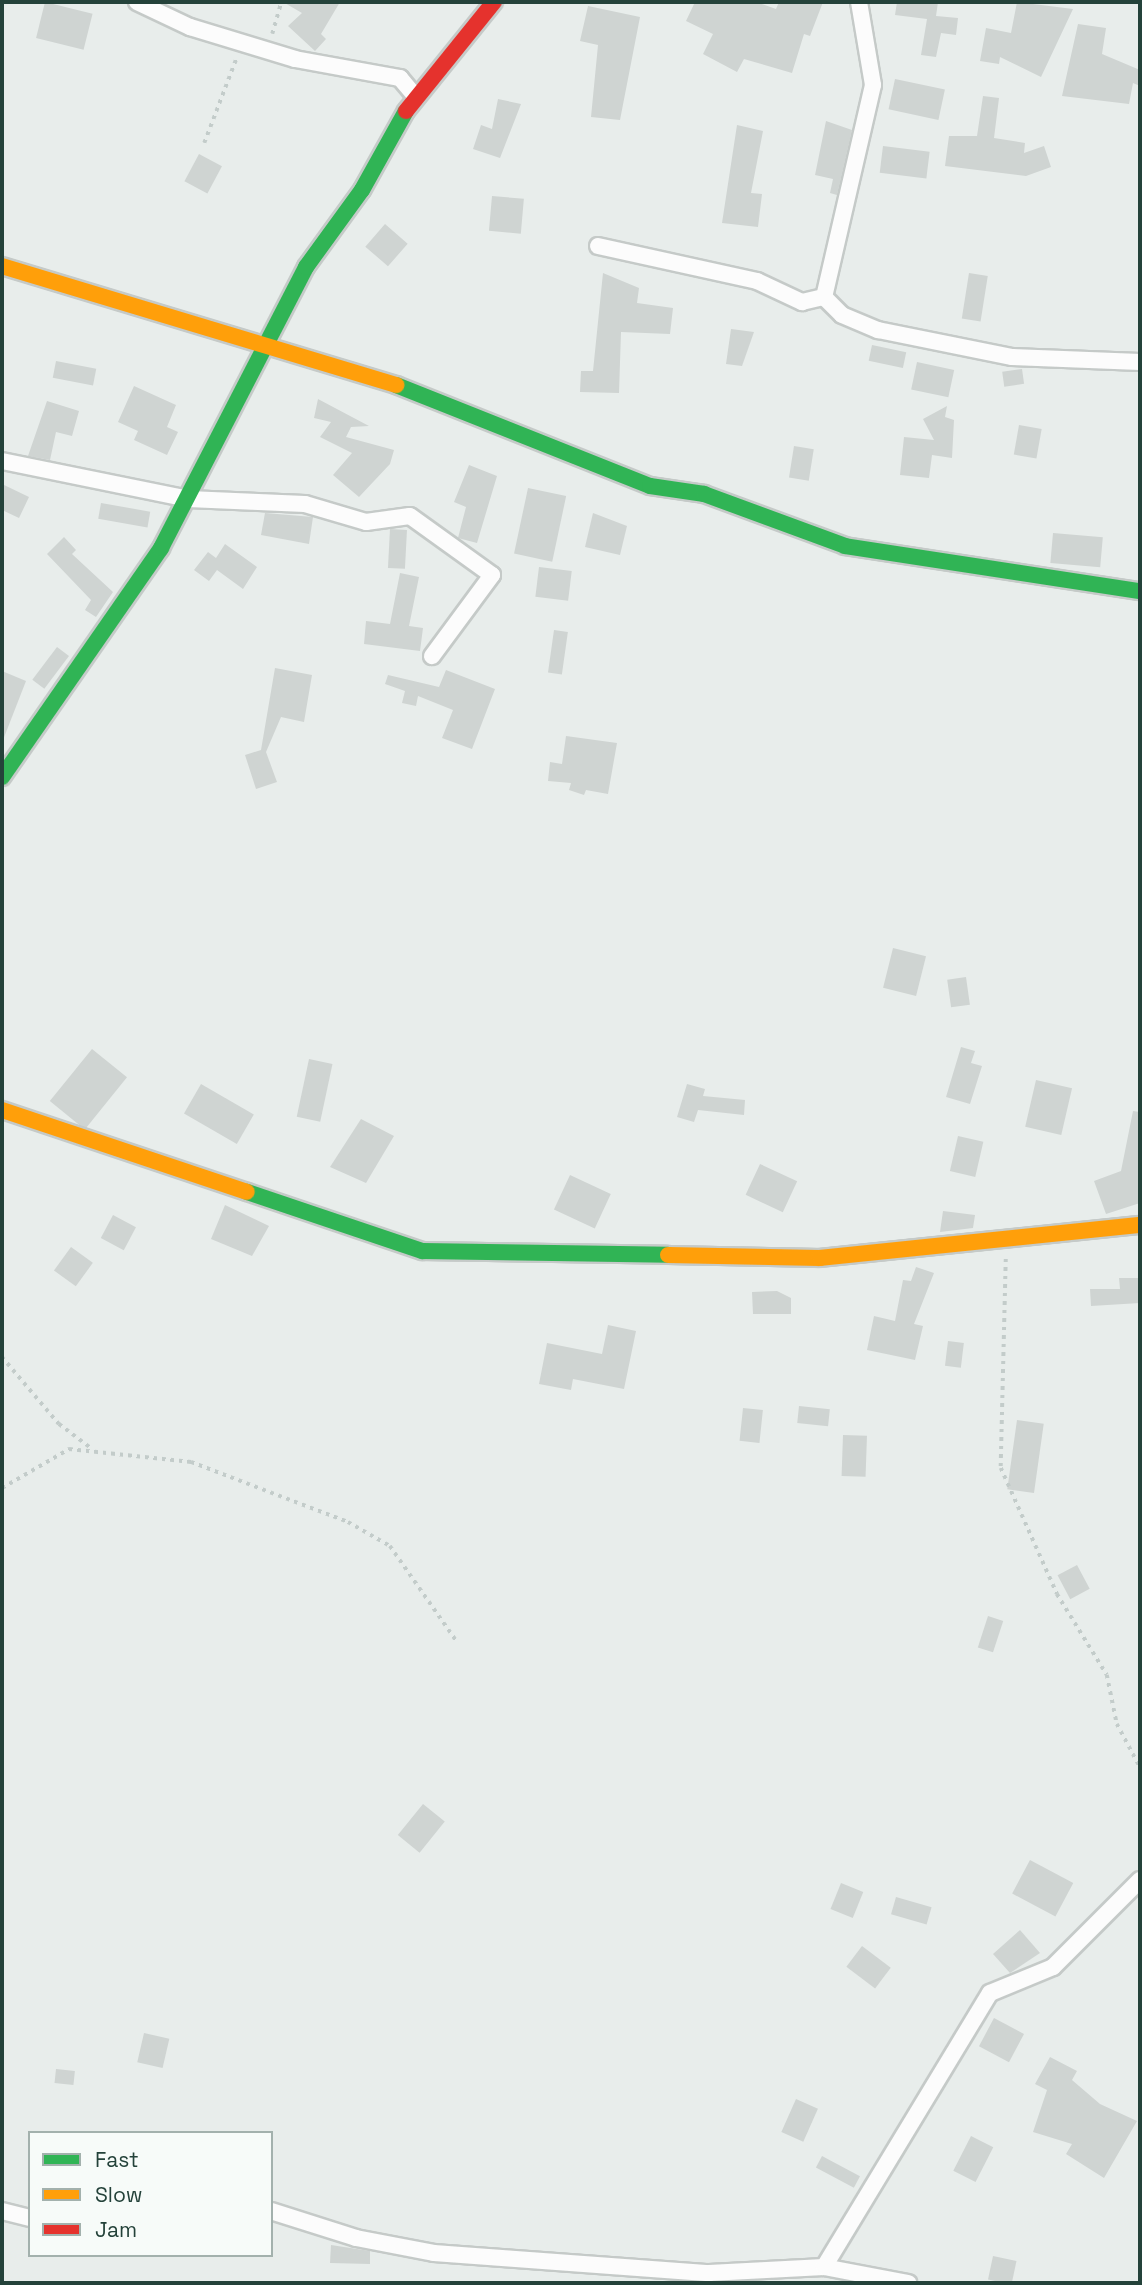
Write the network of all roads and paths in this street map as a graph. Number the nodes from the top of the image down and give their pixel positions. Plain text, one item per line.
1 (136, 2) edge
2 (281, 2) edge
3 (494, 2) edge
4 (859, 2) edge
5 (245, 42) junction
6 (268, 50) junction
7 (415, 96) junction
8 (204, 143) dead end
9 (598, 246) dead end
10 (2, 265) edge
11 (824, 297) junction
12 (268, 345) junction
13 (1140, 362) edge
14 (2, 461) edge
15 (188, 499) junction
16 (1140, 591) edge
17 (432, 656) dead end
18 (2, 777) edge
19 (2, 1110) edge
20 (1140, 1225) edge
21 (1006, 1239) junction
22 (2, 1357) edge
23 (92, 1449) junction
24 (2, 1488) edge
25 (458, 1643) dead end
26 (1140, 1766) edge
27 (1140, 1880) edge
28 (2, 2211) edge
29 (273, 2212) edge
30 (28, 2218) edge
31 (824, 2267) junction
32 (908, 2283) edge

1 - 5 street
2 - 6 path
3 - 7 street
4 - 11 street
5 - 6 street
5 - 8 path
6 - 7 street
7 - 12 street
9 - 11 street
10 - 12 street
11 - 13 street
12 - 15 street
12 - 16 street
14 - 15 street
15 - 17 street
15 - 18 street
19 - 21 street
20 - 21 street
21 - 26 path
22 - 23 path
23 - 24 path
23 - 25 path
27 - 31 street
28 - 30 street
29 - 31 street
31 - 32 street

